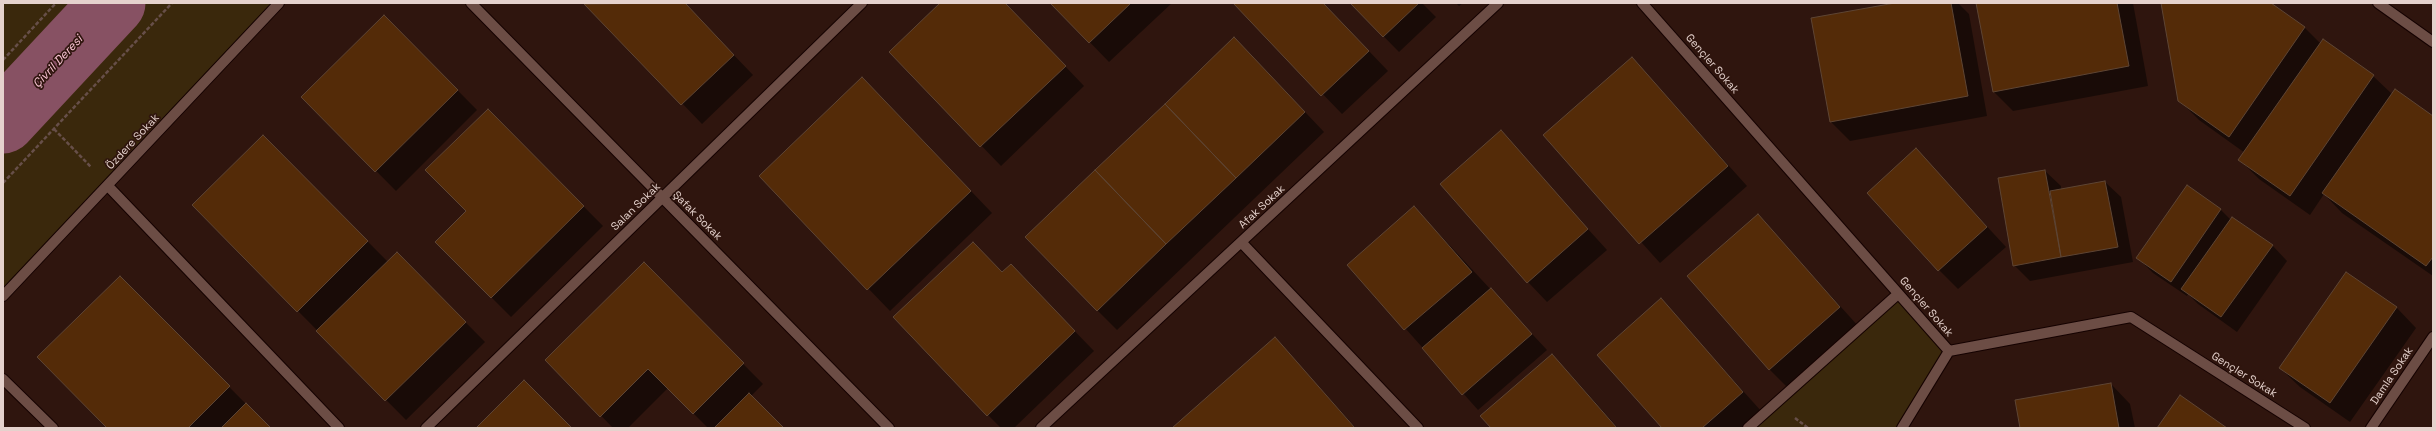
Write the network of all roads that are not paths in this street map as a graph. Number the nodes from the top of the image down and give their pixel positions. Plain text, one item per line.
1 (279, 3) edge
2 (471, 3) edge
3 (862, 3) edge
4 (1642, 3) edge
5 (2378, 3) edge
6 (1500, 4) edge
7 (2433, 42) edge
8 (108, 186) junction
9 (662, 198) junction
10 (1241, 242) junction
11 (1898, 294) junction
12 (3, 296) edge
13 (2433, 338) edge
14 (1949, 351) junction
15 (3, 379) edge
16 (53, 428) edge
17 (339, 428) edge
18 (426, 428) edge
19 (889, 428) edge
20 (1041, 428) edge
21 (1418, 428) edge
22 (1748, 428) edge
23 (1902, 428) edge
24 (2305, 428) edge
25 (2371, 428) edge

1 - 8 street, Özdere Sokak
2 - 9 street, Şafak Sokak
3 - 9 street, Salan Sokak
4 - 11 street, Gençler Sokak
5 - 7 street
6 - 10 street, Afak Sokak
8 - 12 street, Özdere Sokak
8 - 17 street
9 - 18 street, Salan Sokak
9 - 19 street, Şafak Sokak
10 - 20 street, Afak Sokak
10 - 21 street
11 - 14 street, Gençler Sokak
11 - 22 street
13 - 25 street, Damla Sokak
14 - 23 street
14 - 24 street, Gençler Sokak
15 - 16 street

